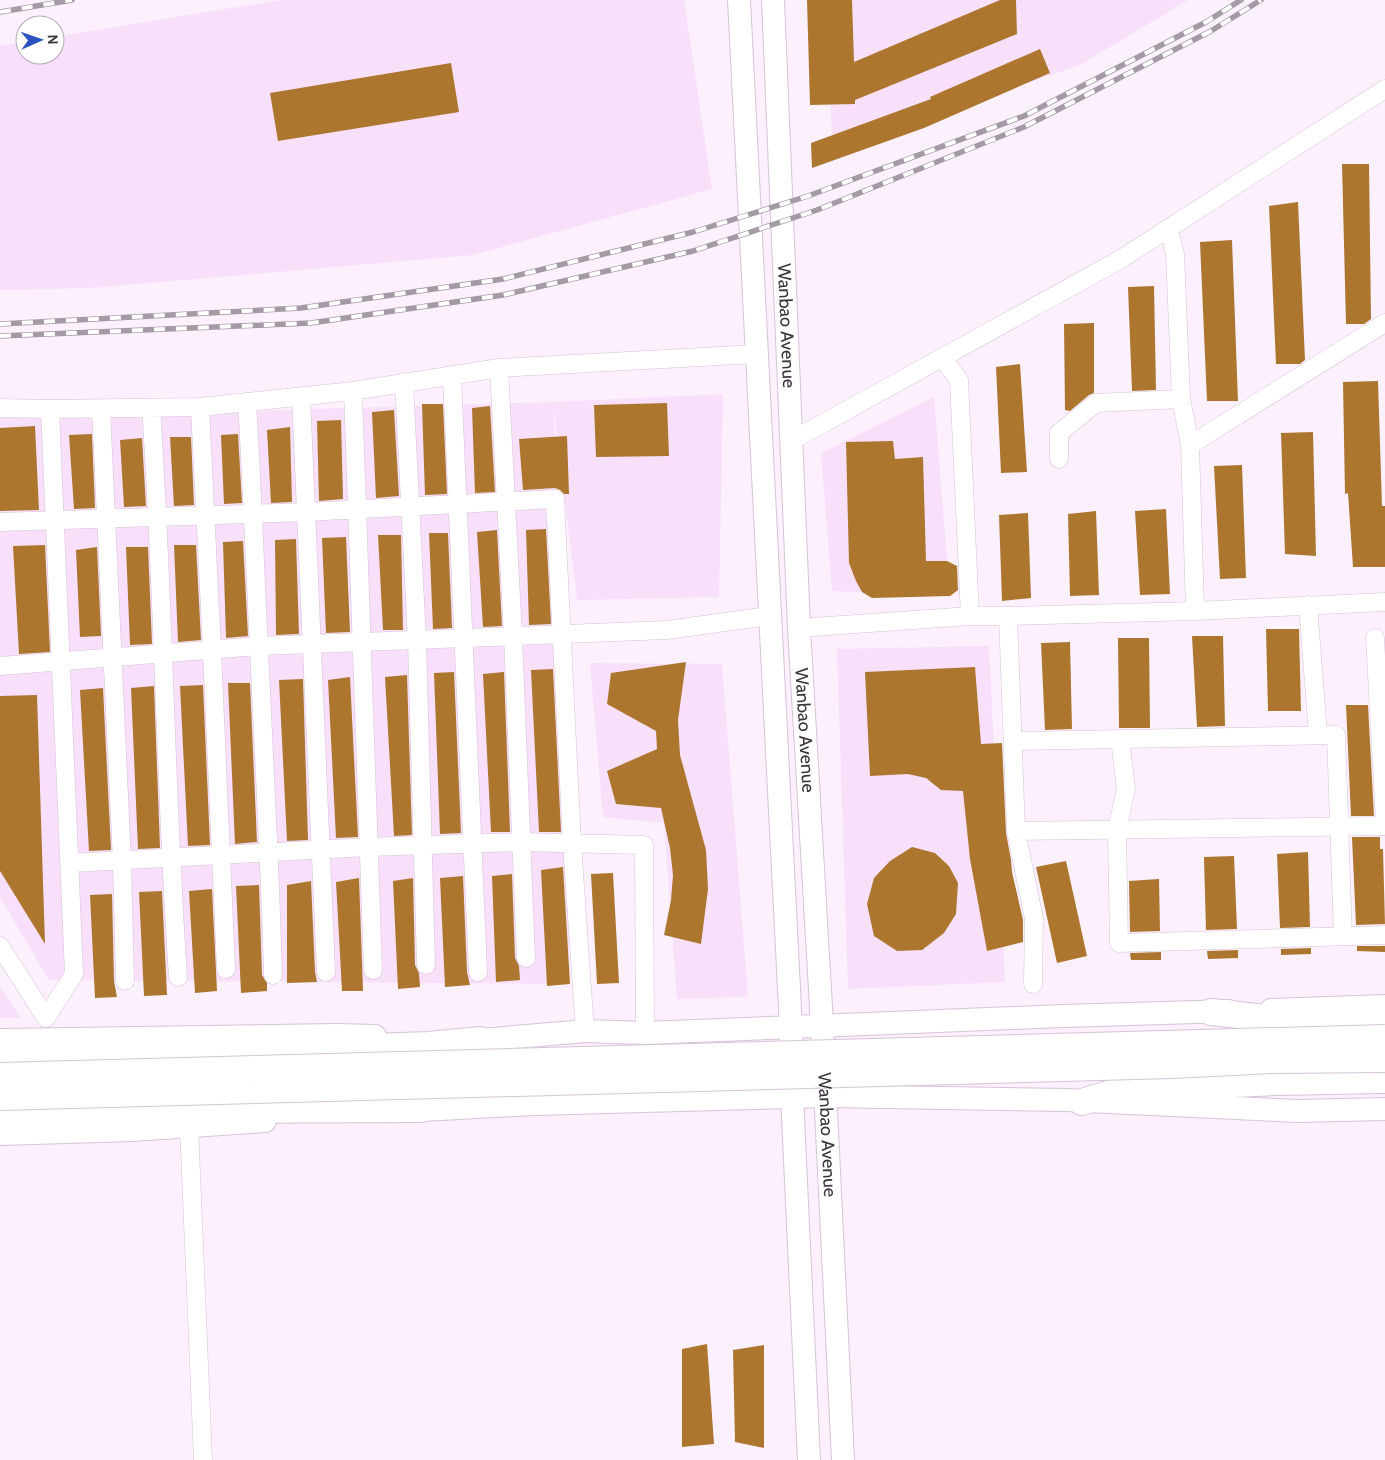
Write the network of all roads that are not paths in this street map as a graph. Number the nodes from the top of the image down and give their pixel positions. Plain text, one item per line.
1 (739, 0) edge
2 (773, 0) edge
3 (1385, 89) edge
4 (1169, 229) junction
5 (1385, 323) edge
6 (756, 354) junction
7 (942, 358) junction
8 (499, 368) junction
9 (452, 375) junction
10 (404, 382) junction
11 (353, 390) junction
12 (300, 396) junction
13 (1181, 399) junction
14 (246, 402) junction
15 (200, 407) junction
16 (0, 408) edge
17 (151, 408) junction
18 (50, 409) junction
19 (101, 409) junction
20 (791, 441) junction
21 (1190, 446) junction
22 (1059, 459) dead end
23 (505, 501) junction
24 (457, 504) junction
25 (411, 506) junction
26 (357, 510) junction
27 (306, 512) junction
28 (254, 514) junction
29 (204, 515) junction
30 (158, 517) junction
31 (106, 519) junction
32 (55, 521) junction
33 (0, 522) edge
34 (1385, 602) edge
35 (1308, 605) junction
36 (1195, 611) junction
37 (769, 616) junction
38 (970, 616) junction
39 (1008, 616) junction
40 (799, 628) junction
41 (561, 634) junction
42 (513, 636) junction
43 (1375, 638) dead end
44 (464, 639) junction
45 (417, 641) junction
46 (361, 643) junction
47 (310, 645) junction
48 (259, 646) junction
49 (212, 650) junction
50 (163, 654) junction
51 (112, 658) junction
52 (61, 662) junction
53 (0, 666) edge
54 (1318, 735) junction
55 (1120, 739) junction
56 (1014, 741) junction
57 (1385, 820) edge
58 (1338, 826) junction
59 (1385, 826) edge
60 (1117, 830) junction
61 (1016, 831) junction
62 (521, 842) junction
63 (472, 844) junction
64 (572, 844) junction
65 (423, 845) junction
66 (368, 847) junction
67 (321, 850) junction
68 (270, 853) junction
69 (222, 855) junction
70 (170, 858) junction
71 (122, 860) junction
72 (71, 863) junction
73 (1385, 935) edge
74 (1343, 936) junction
75 (0, 946) edge
76 (526, 958) dead end
77 (426, 966) dead end
78 (226, 969) dead end
79 (373, 970) dead end
80 (326, 972) dead end
81 (478, 972) dead end
82 (273, 975) dead end
83 (178, 977) dead end
84 (125, 981) dead end
85 (1034, 984) dead end
86 (1385, 1006) edge
87 (1211, 1012) junction
88 (1385, 1022) edge
89 (822, 1026) junction
90 (791, 1028) junction
91 (585, 1031) junction
92 (645, 1033) junction
93 (1385, 1038) edge
94 (0, 1040) edge
95 (480, 1040) junction
96 (1385, 1059) edge
97 (0, 1060) edge
98 (0, 1076) edge
99 (1385, 1080) edge
100 (0, 1096) edge
101 (792, 1096) junction
102 (826, 1096) junction
103 (1082, 1102) junction
104 (421, 1109) junction
105 (1385, 1109) edge
106 (0, 1111) edge
107 (189, 1126) junction
108 (0, 1134) edge
109 (203, 1460) edge
110 (809, 1460) edge
111 (843, 1460) edge

1 - 6 main road, Wanbao Avenue
2 - 20 main road, Wanbao Avenue
3 - 4 street
4 - 7 street
4 - 13 street
5 - 21 street
6 - 8 street
6 - 37 main road, Wanbao Avenue
7 - 20 street
7 - 38 street
8 - 9 street
8 - 23 street
9 - 10 street
9 - 24 street
10 - 11 street
10 - 25 street
11 - 12 street
11 - 26 street
12 - 14 street
12 - 27 street
13 - 21 street
13 - 22 street
14 - 15 street
14 - 28 street
15 - 17 street
15 - 29 street
16 - 18 street
17 - 19 street
17 - 30 street
18 - 19 street
18 - 32 street
19 - 31 street
20 - 40 main road, Wanbao Avenue
21 - 36 street
23 - 24 street
23 - 41 street
23 - 42 street
24 - 25 street
24 - 44 street
25 - 26 street
25 - 45 street
26 - 27 street
26 - 46 street
27 - 28 street
27 - 47 street
28 - 29 street
28 - 48 street
29 - 30 street
29 - 49 street
30 - 31 street
30 - 50 street
31 - 32 street
31 - 51 street
32 - 33 street
32 - 52 street
34 - 35 street
35 - 36 street
35 - 54 street
36 - 39 street
37 - 41 street
37 - 90 main road, Wanbao Avenue
38 - 39 street
38 - 40 street
39 - 56 street
40 - 89 main road, Wanbao Avenue
41 - 42 street
41 - 64 street
42 - 44 street
42 - 62 street
43 - 57 street
44 - 45 street
44 - 63 street
45 - 46 street
45 - 65 street
46 - 47 street
46 - 66 street
47 - 48 street
47 - 67 street
48 - 49 street
48 - 68 street
49 - 50 street
49 - 69 street
50 - 51 street
50 - 70 street
51 - 52 street
51 - 71 street
52 - 53 street
52 - 72 street
54 - 55 street
54 - 58 street
55 - 56 street
55 - 60 street
56 - 61 street
58 - 59 street
58 - 60 street
58 - 74 street
60 - 61 street
60 - 74 street
61 - 85 street
62 - 63 street
62 - 64 street
62 - 76 street
63 - 65 street
63 - 81 street
64 - 91 street
64 - 92 street
65 - 66 street
65 - 77 street
66 - 67 street
66 - 79 street
67 - 68 street
67 - 80 street
68 - 69 street
68 - 82 street
69 - 70 street
69 - 78 street
70 - 71 street
70 - 83 street
71 - 72 street
71 - 84 street
72 - 75 street
73 - 74 street
86 - 87 main road
87 - 88 highway
87 - 89 main road
89 - 90 main road
89 - 102 main road, Wanbao Avenue
90 - 92 main road
90 - 101 main road, Wanbao Avenue
91 - 92 main road
91 - 95 main road
93 - 98 highway, bridge
94 - 95 main road
95 - 97 highway
96 - 100 highway, bridge
99 - 103 highway
101 - 102 main road
101 - 104 main road
101 - 110 main road, Wanbao Avenue
102 - 103 main road
102 - 111 main road, Wanbao Avenue
103 - 105 main road
104 - 106 highway
104 - 107 main road
107 - 108 main road
107 - 109 street

